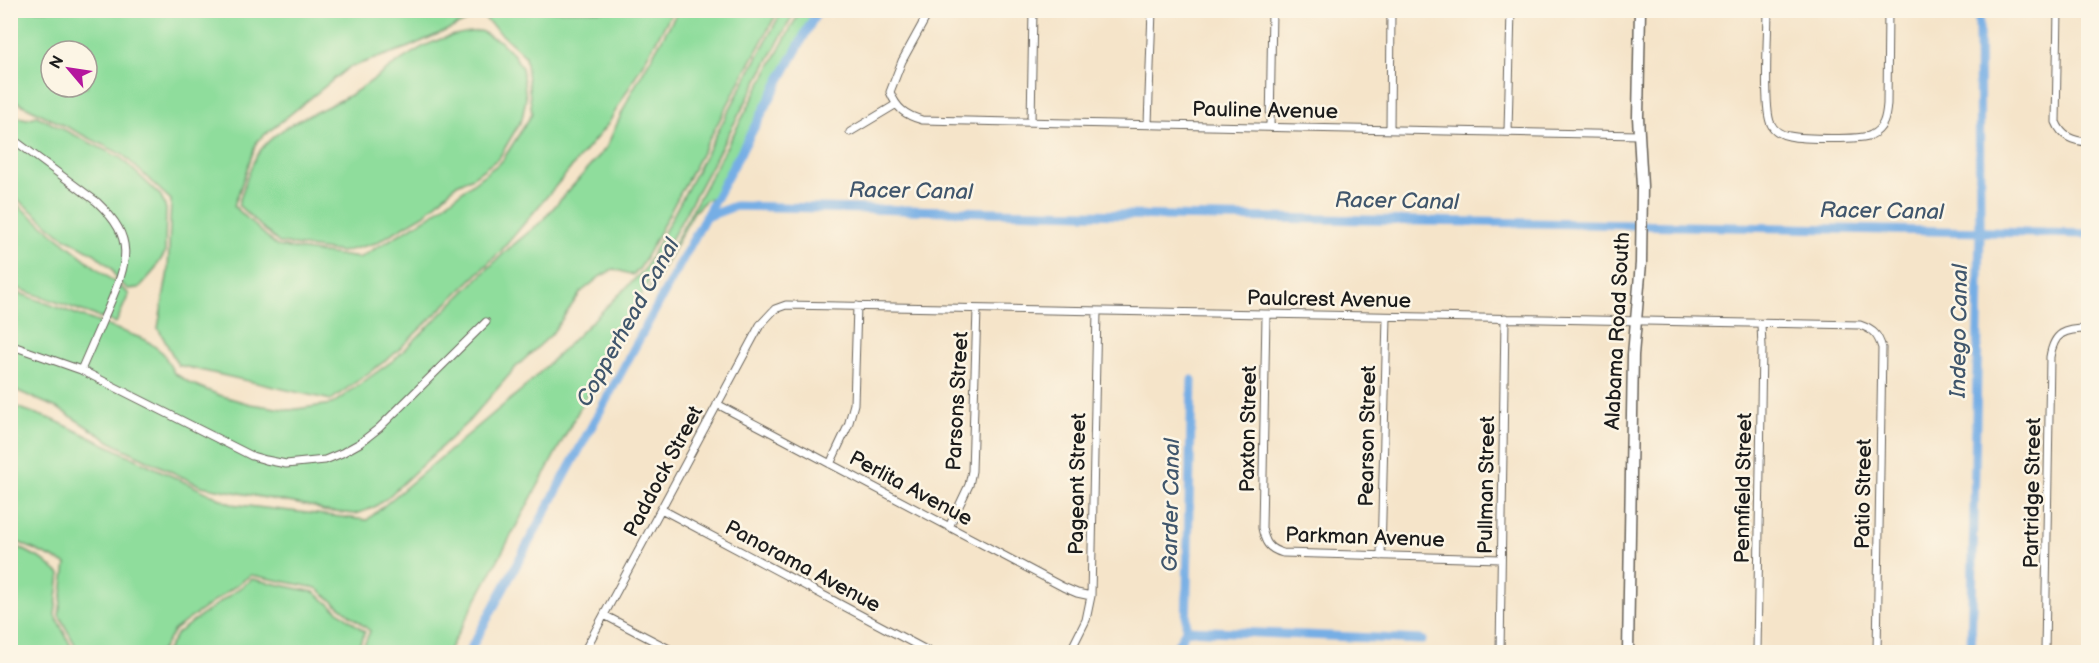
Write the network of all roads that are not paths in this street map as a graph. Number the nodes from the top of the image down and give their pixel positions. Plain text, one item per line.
1 (930, 10) edge
2 (1033, 10) edge
3 (1152, 10) edge
4 (1272, 10) edge
5 (1391, 10) edge
6 (1511, 10) edge
7 (1640, 10) edge
8 (1768, 10) edge
9 (1888, 10) edge
10 (2058, 10) edge
11 (895, 105) junction
12 (1031, 122) junction
13 (1148, 124) junction
14 (1270, 127) junction
15 (1390, 129) junction
16 (1509, 131) junction
17 (850, 132) dead end
18 (1639, 135) junction
19 (10, 137) edge
20 (2088, 142) edge
21 (857, 306) junction
22 (775, 309) joint
23 (977, 309) junction
24 (1096, 311) junction
25 (1266, 315) junction
26 (1387, 317) junction
27 (1505, 318) junction
28 (1635, 320) junction
29 (486, 322) dead end
30 (1761, 324) junction
31 (2088, 329) edge
32 (1878, 337) joint
33 (10, 345) edge
34 (81, 370) junction
35 (717, 404) junction
36 (830, 464) junction
37 (661, 509) junction
38 (949, 527) junction
39 (1266, 543) joint
40 (1381, 556) junction
41 (1501, 559) junction
42 (1091, 596) junction
43 (604, 615) junction
44 (584, 652) edge
45 (675, 652) edge
46 (930, 652) edge
47 (1070, 652) edge
48 (1500, 652) edge
49 (1628, 652) edge
50 (1757, 652) edge
51 (1876, 652) edge
52 (2045, 652) edge

1 - 11 street
2 - 12 street
3 - 13 street
4 - 14 street
5 - 15 street
6 - 16 street
7 - 18 street, Alabama Road South
8 - 9 street
10 - 20 street
11 - 12 street, Pauline Avenue
11 - 17 street
12 - 13 street, Pauline Avenue
13 - 14 street, Pauline Avenue
14 - 15 street, Pauline Avenue
15 - 16 street, Pauline Avenue
16 - 18 street, Pauline Avenue
18 - 28 street, Alabama Road South
19 - 34 street
21 - 22 street, Paulcrest Avenue
21 - 23 street, Paulcrest Avenue
21 - 36 street
22 - 35 street, Paddock Street
23 - 24 street, Paulcrest Avenue
23 - 38 street, Parsons Street
24 - 25 street, Paulcrest Avenue
24 - 42 street, Pageant Street
25 - 26 street, Paulcrest Avenue
25 - 39 street, Paxton Street
26 - 27 street, Paulcrest Avenue
26 - 40 street, Pearson Street
27 - 28 street, Paulcrest Avenue
27 - 41 street, Pullman Street
28 - 30 street, Paulcrest Avenue
28 - 49 street, Alabama Road South
29 - 34 street
30 - 32 street, Paulcrest Avenue
30 - 50 street, Pennfield Street
31 - 52 street, Partridge Street
32 - 51 street, Patio Street
33 - 34 street
35 - 36 street, Perlita Avenue
35 - 37 street, Paddock Street
36 - 38 street, Perlita Avenue
37 - 43 street, Paddock Street
37 - 46 street, Panorama Avenue
38 - 42 street, Perlita Avenue
39 - 40 street, Parkman Avenue
40 - 41 street, Parkman Avenue
41 - 48 street, Pullman Street
42 - 47 street, Pageant Street
43 - 44 street, Paddock Street
43 - 45 street

